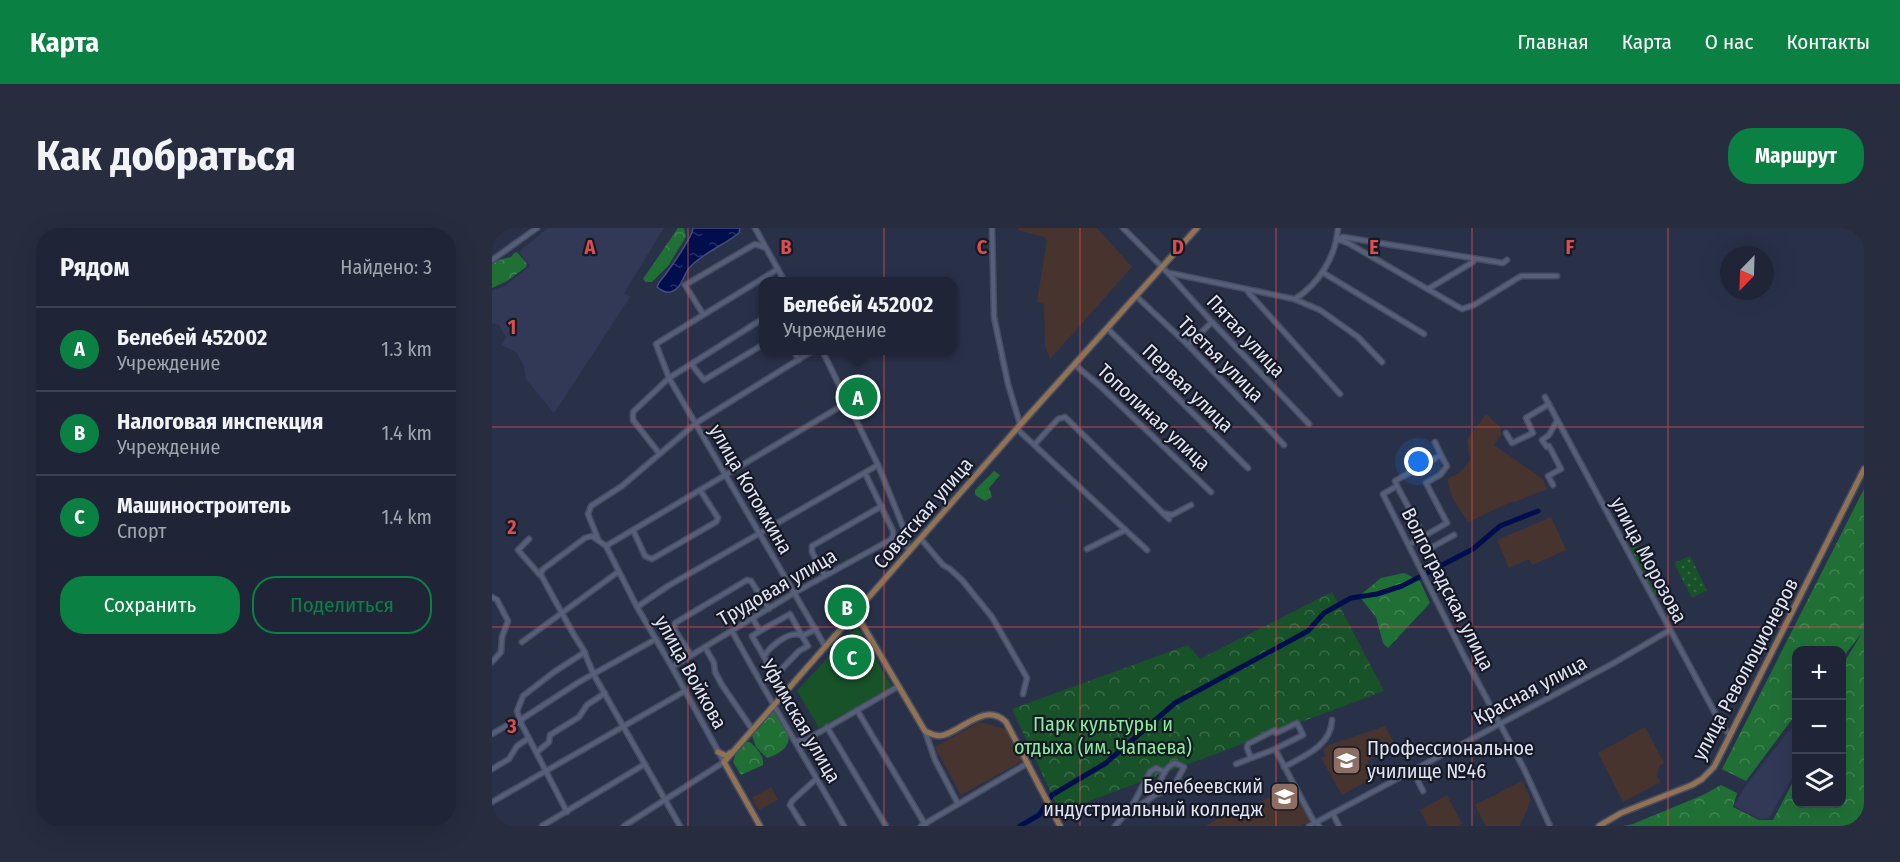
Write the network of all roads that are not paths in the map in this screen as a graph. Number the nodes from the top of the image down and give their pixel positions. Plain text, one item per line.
1 (537, 228) edge
2 (755, 228) edge
3 (992, 228) edge
4 (1123, 228) edge
5 (1197, 228) edge
6 (1338, 228) edge
7 (1336, 239) junction
8 (766, 248) junction
9 (1474, 259) junction
10 (492, 260) edge
11 (1507, 260) dead end
12 (1162, 267) junction
13 (778, 269) junction
14 (1322, 272) junction
15 (1168, 273) junction
16 (1557, 276) dead end
17 (765, 277) edge
18 (782, 277) edge
19 (759, 280) edge
20 (1427, 289) junction
21 (1248, 291) junction
22 (1136, 296) junction
23 (1294, 299) junction
24 (703, 314) junction
25 (759, 321) edge
26 (1212, 322) junction
27 (1107, 328) junction
28 (1424, 333) dead end
29 (1188, 345) junction
30 (759, 347) edge
31 (796, 355) edge
32 (807, 355) edge
33 (824, 355) edge
34 (799, 360) junction
35 (1382, 362) dead end
36 (692, 365) junction
37 (1075, 365) junction
38 (669, 378) junction
39 (1340, 394) dead end
40 (1545, 397) dead end
41 (848, 402) junction
42 (1549, 404) junction
43 (1558, 420) junction
44 (696, 423) junction
45 (1309, 424) dead end
46 (1019, 427) junction
47 (1506, 433) dead end
48 (1435, 442) dead end
49 (1035, 444) junction
50 (1284, 445) dead end
51 (659, 453) junction
52 (1441, 455) junction
53 (878, 465) junction
54 (1248, 468) dead end
55 (1864, 469) edge
56 (865, 473) junction
57 (726, 475) junction
58 (1553, 485) dead end
59 (1397, 486) junction
60 (700, 490) junction
61 (1211, 492) dead end
62 (1191, 505) dead end
63 (882, 506) junction
64 (1162, 513) junction
65 (1169, 519) dead end
66 (633, 530) junction
67 (1125, 530) junction
68 (927, 532) junction
69 (761, 533) junction
70 (906, 534) junction
71 (1454, 535) dead end
72 (1422, 537) junction
73 (529, 539) dead end
74 (921, 539) junction
75 (598, 540) junction
76 (1410, 544) junction
77 (606, 546) junction
78 (1087, 549) dead end
79 (1147, 549) dead end
80 (906, 557) junction
81 (618, 572) junction
82 (541, 573) junction
83 (825, 576) junction
84 (794, 593) junction
85 (492, 597) edge
86 (637, 608) junction
87 (769, 609) junction
88 (855, 612) junction
89 (561, 613) junction
90 (753, 619) junction
91 (816, 629) junction
92 (1670, 630) junction
93 (732, 631) junction
94 (760, 631) junction
95 (802, 636) junction
96 (656, 639) junction
97 (522, 642) dead end
98 (825, 646) junction
99 (705, 647) junction
100 (585, 652) junction
101 (691, 655) junction
102 (764, 656) junction
103 (492, 662) edge
104 (672, 667) junction
105 (594, 675) junction
106 (775, 676) junction
107 (899, 686) junction
108 (781, 687) dead end
109 (685, 691) junction
110 (605, 693) junction
111 (1023, 694) dead end
112 (773, 706) junction
113 (857, 710) junction
114 (1332, 720) dead end
115 (521, 723) junction
116 (1500, 723) junction
117 (624, 726) junction
118 (827, 727) junction
119 (752, 729) junction
120 (925, 731) junction
121 (492, 734) edge
122 (1731, 735) junction
123 (529, 738) junction
124 (796, 741) junction
125 (1275, 749) junction
126 (718, 752) junction
127 (732, 752) junction
128 (537, 753) junction
129 (1251, 758) junction
130 (724, 762) junction
131 (1028, 763) junction
132 (645, 764) junction
133 (1236, 764) dead end
134 (1284, 767) junction
135 (492, 769) edge
136 (546, 770) junction
137 (1413, 771) junction
138 (1165, 772) junction
139 (730, 773) junction
140 (816, 779) junction
141 (1423, 791) dead end
142 (1155, 795) junction
143 (666, 800) junction
144 (492, 802) edge
145 (958, 804) junction
146 (567, 812) junction
147 (1332, 814) junction
148 (1127, 815) junction
149 (1317, 824) edge
150 (924, 825) edge
151 (542, 826) edge
152 (624, 826) edge
153 (680, 826) edge
154 (760, 826) edge
155 (803, 826) edge
156 (844, 826) edge
157 (886, 826) edge
158 (1060, 826) edge
159 (1115, 826) edge
160 (1309, 826) edge
161 (1339, 826) edge
162 (1550, 826) edge
163 (1599, 826) edge

1 - 10 street
2 - 8 street
3 - 46 street
4 - 12 street, Пятая улица
5 - 12 main road, Советская улица
6 - 7 street
7 - 9 street
7 - 14 street
7 - 20 street
8 - 13 street
8 - 24 street
9 - 11 street
9 - 20 street
12 - 15 street, Пятая улица
12 - 22 main road, Советская улица
13 - 17 street
13 - 18 street
14 - 23 street
14 - 28 street
15 - 21 street
15 - 26 street, Пятая улица
16 - 20 street
19 - 24 street
21 - 23 street
21 - 39 street
22 - 27 main road, Советская улица
22 - 29 street, Третья улица
23 - 35 street
24 - 38 street, улица Котомкина
25 - 36 street
26 - 29 street
26 - 45 street, Пятая улица
27 - 37 main road, Советская улица
27 - 54 street, Первая улица
29 - 50 street, Третья улица
30 - 36 street
31 - 34 street
32 - 34 street
33 - 41 street
34 - 44 street
36 - 38 street
37 - 46 main road, Советская улица
37 - 61 street, Тополиная улица
38 - 44 street, улица Котомкина
38 - 51 street
40 - 42 street, улица Морозова
41 - 53 street
41 - 57 street
42 - 43 street, улица Морозова
42 - 47 street
43 - 58 street
43 - 92 street, улица Морозова
44 - 51 street
44 - 57 street, улица Котомкина
46 - 49 street
46 - 68 main road, Советская улица
48 - 52 street
49 - 64 street
49 - 67 street
51 - 75 street
52 - 59 street
52 - 72 street
53 - 56 street
53 - 70 street
55 - 122 main road, улица Революционеров
56 - 63 street
56 - 69 street
57 - 60 street
57 - 69 street, улица Котомкина
59 - 72 street
59 - 76 street, Волгоградская улица
60 - 66 street
60 - 66 street
62 - 64 street
63 - 83 street, Трудовая улица
63 - 83 street
64 - 65 street
66 - 77 street
67 - 78 street
67 - 79 street
68 - 70 street
68 - 74 main road, Советская улица
69 - 84 street, улица Котомкина
69 - 86 street
70 - 80 street
71 - 72 street
72 - 76 street
73 - 82 street
74 - 80 main road, Советская улица
74 - 111 street
75 - 77 street, улица Войкова
75 - 82 street, улица Войкова
76 - 116 street, Волгоградская улица
77 - 81 street, улица Войкова
80 - 88 main road, Советская улица
81 - 86 street, улица Войкова
81 - 89 street
82 - 89 street
83 - 84 street, Трудовая улица
84 - 87 street, Трудовая улица
84 - 91 street, улица Котомкина
85 - 103 street
86 - 96 street, улица Войкова
87 - 90 street, Трудовая улица
87 - 101 street
88 - 98 main road, Советская улица
88 - 107 main road
89 - 97 street
89 - 100 street
90 - 93 street, Трудовая улица
90 - 94 street
91 - 95 street
91 - 98 street, улица Котомкина
92 - 116 street, Красная улица
92 - 122 street, улица Морозова
93 - 99 street, Трудовая улица
93 - 112 street, Уфимская улица
94 - 95 street
94 - 102 street
95 - 102 street
95 - 106 street
96 - 104 street, улица Войкова
96 - 105 street
98 - 112 main road, Советская улица
99 - 101 street, Трудовая улица
99 - 119 street
100 - 105 street
100 - 115 street
101 - 104 street, Трудовая улица
102 - 106 street
104 - 109 street, улица Войкова
105 - 110 street
105 - 115 street
106 - 108 street
107 - 113 street
107 - 120 main road
109 - 117 street
109 - 126 street, улица Войкова
110 - 117 street
110 - 128 street
112 - 119 main road, Советская улица
112 - 124 street, Уфимская улица
113 - 118 street
113 - 150 street
114 - 134 street
115 - 121 street
115 - 123 street
116 - 137 street, Красная улица
116 - 162 street, Волгоградская улица
117 - 132 street
117 - 136 street
118 - 124 street
118 - 157 street
119 - 127 main road, Советская улица
120 - 131 main road
120 - 145 street
122 - 163 main road, улица Революционеров
123 - 128 street
123 - 135 street
124 - 140 street, Уфимская улица
125 - 129 street
125 - 129 street
125 - 134 street
126 - 127 main road
126 - 130 street, улица Войкова
127 - 130 main road, Советская улица
127 - 139 main road
128 - 136 street
129 - 133 street
130 - 139 main road, улица Войкова
130 - 143 street, Советская улица
131 - 145 street
131 - 158 main road
132 - 143 street
132 - 146 street
134 - 149 street
136 - 144 street
136 - 146 street
137 - 141 street
137 - 147 street, Красная улица
138 - 142 street
138 - 142 street
138 - 148 street
139 - 154 main road, улица Войкова
140 - 155 street
140 - 156 street, Уфимская улица
142 - 148 street
143 - 152 street, Советская улица
143 - 153 street
145 - 150 street
146 - 151 street
147 - 149 street, Красная улица
147 - 161 street
148 - 159 street
149 - 160 street, Красная улица

